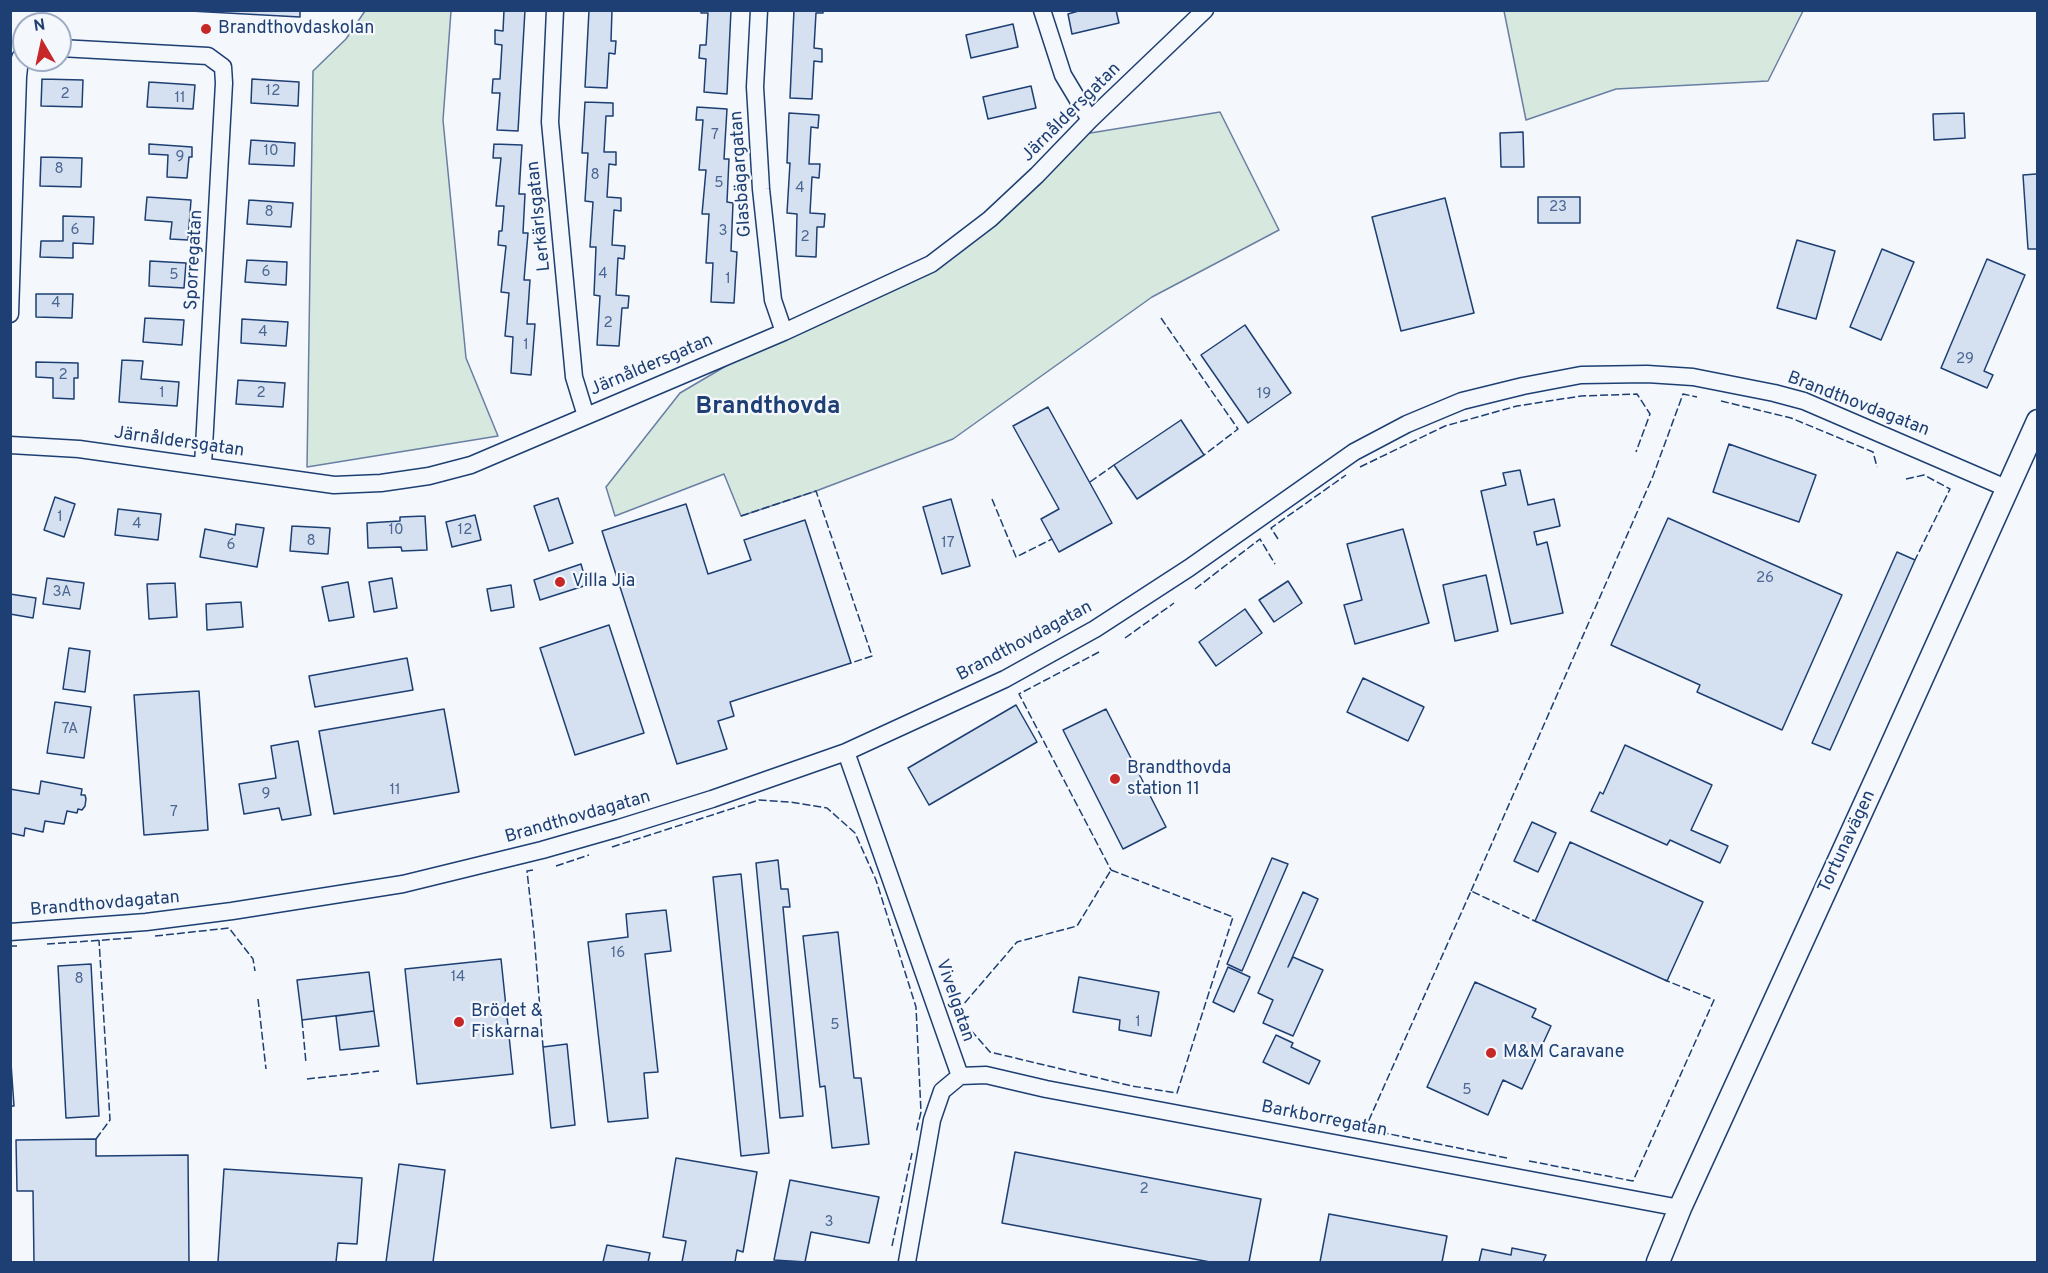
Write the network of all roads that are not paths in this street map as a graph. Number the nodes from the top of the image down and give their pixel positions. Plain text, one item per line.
1 (555, 10) edge
2 (759, 10) edge
3 (1042, 10) edge
4 (1205, 10) edge
5 (72, 49) edge
6 (19, 72) edge
7 (1090, 120) junction
8 (10, 314) edge
9 (784, 332) junction
10 (586, 416) junction
11 (2037, 421) edge
12 (10, 445) edge
13 (203, 465) junction
14 (2006, 488) junction
15 (846, 752) junction
16 (10, 933) edge
17 (960, 1076) junction
18 (1680, 1208) junction
19 (907, 1263) edge
20 (1658, 1263) edge

1 - 10 street, Lerkärlsgatan
2 - 9 street, Glasbägargatan
3 - 7 street
4 - 7 street, Järnåldersgatan
5 - 13 street, Sporregatan
6 - 8 street
7 - 9 street, Järnåldersgatan
9 - 10 street, Järnåldersgatan
10 - 13 street, Järnåldersgatan
11 - 14 street, Tortunavägen
12 - 13 street, Järnåldersgatan
14 - 15 street, Brandthovdagatan
14 - 18 street, Tortunavägen
15 - 16 street, Brandthovdagatan
15 - 17 street, Vivelgatan
17 - 18 street, Barkborregatan
17 - 19 street
18 - 20 street, Tortunavägen

